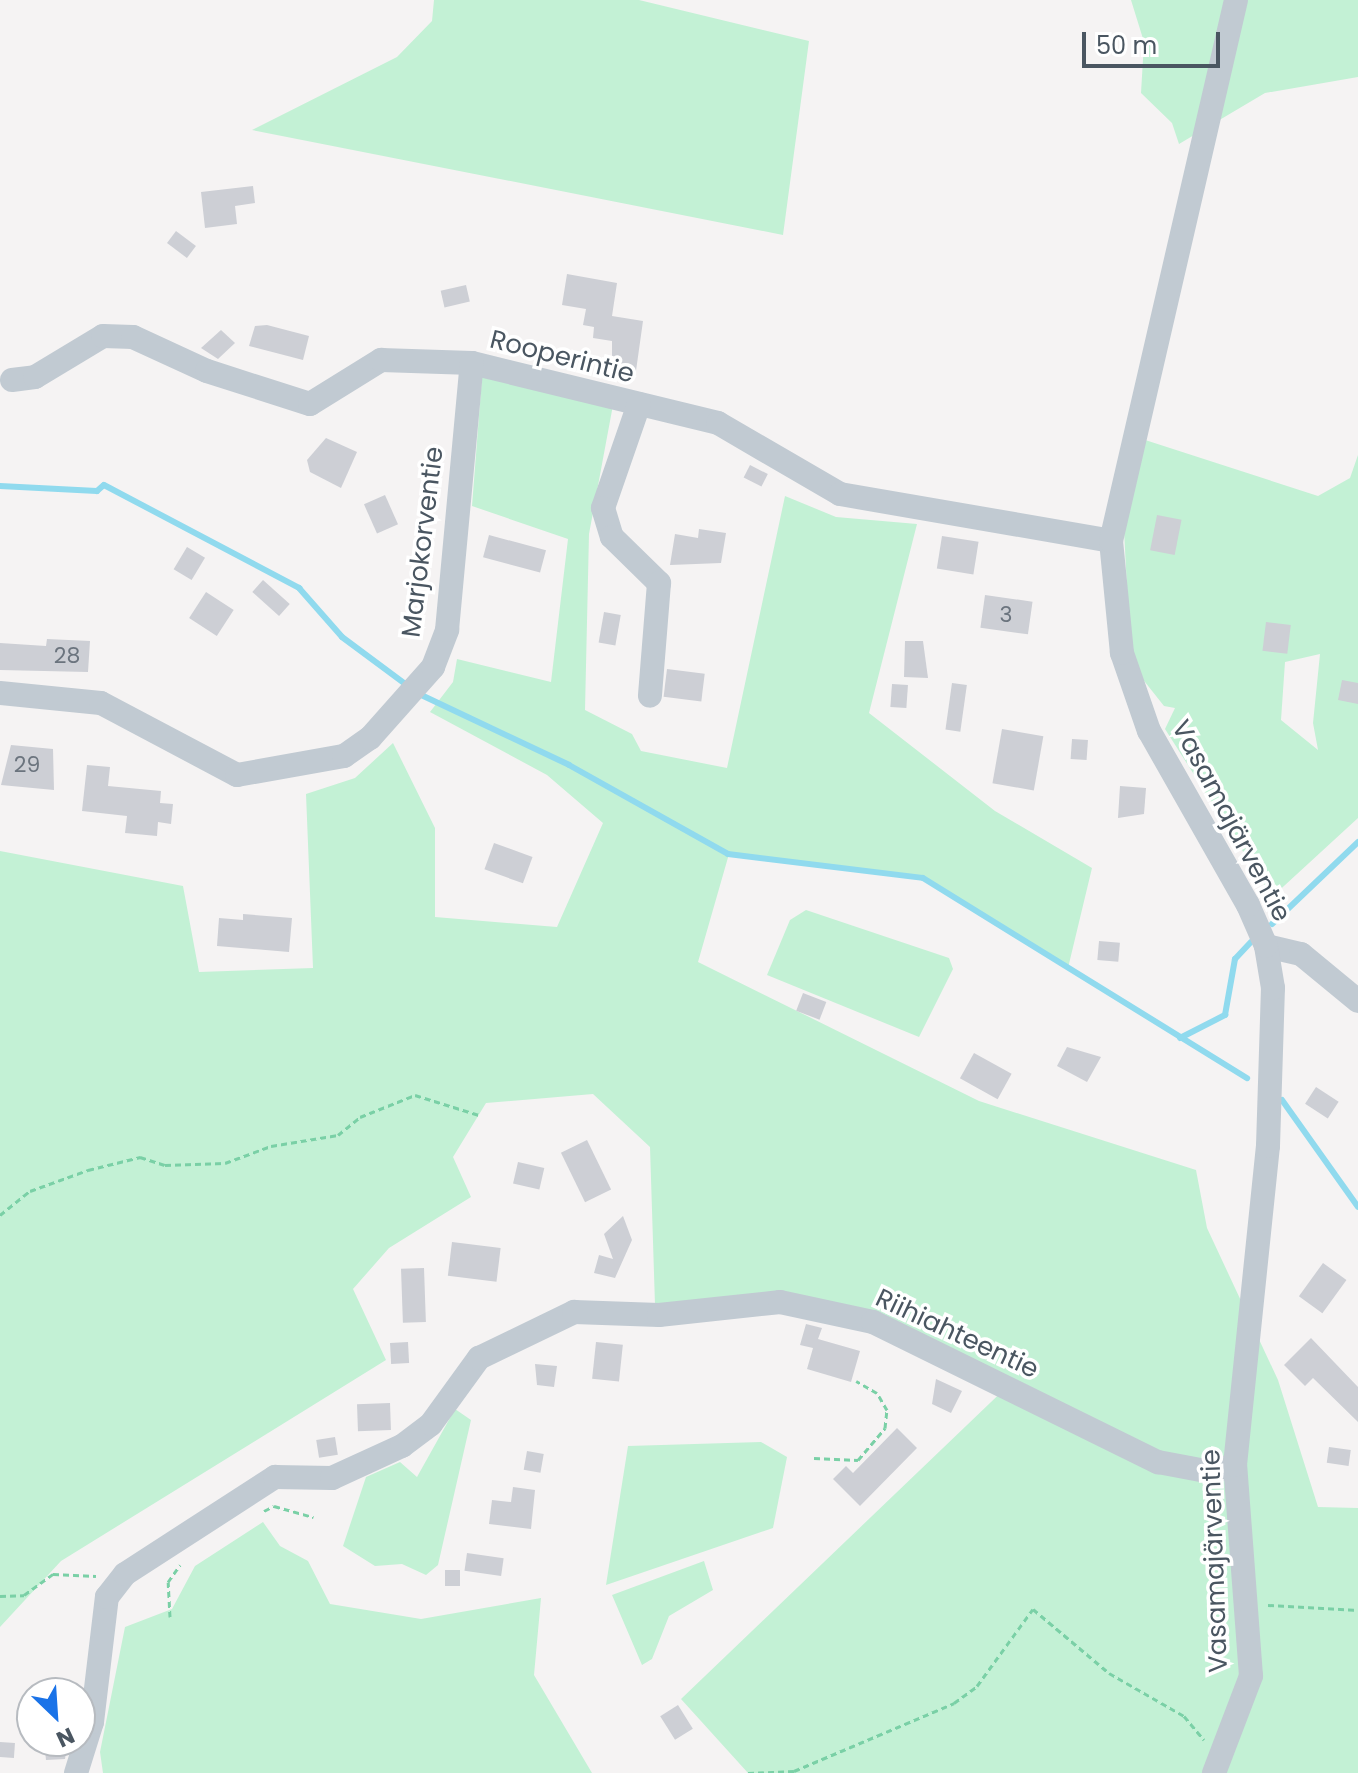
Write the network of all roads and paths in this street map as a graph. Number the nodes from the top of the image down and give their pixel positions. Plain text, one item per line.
1 (1236, 0) edge
2 (472, 363) junction
3 (12, 380) dead end
4 (639, 404) junction
5 (1111, 541) junction
6 (0, 693) edge
7 (650, 696) dead end
8 (1266, 946) junction
9 (1358, 1001) edge
10 (479, 1115) dead end
11 (0, 1215) edge
12 (856, 1381) dead end
13 (814, 1458) dead end
14 (1235, 1465) junction
15 (313, 1517) dead end
16 (253, 1518) dead end
17 (194, 1555) dead end
18 (125, 1574) junction
19 (0, 1596) edge
20 (1286, 1606) dead end
21 (1358, 1609) edge
22 (170, 1617) dead end
23 (1217, 1766) edge
24 (76, 1773) edge
25 (748, 1773) edge

1 - 5 street, Vasamajärventie
2 - 3 street, Rooperintie
2 - 4 street, Rooperintie
2 - 6 street, Marjokorventie
4 - 5 street, Rooperintie
4 - 7 street
5 - 8 street, Vasamajärventie
8 - 9 street
8 - 14 street, Vasamajärventie
10 - 11 path
12 - 13 path
14 - 18 street, Riihiahteentie
14 - 23 street, Vasamajärventie
15 - 16 path
17 - 22 path
18 - 19 path
18 - 24 street, Riihiahteentie
20 - 21 path
23 - 25 path

